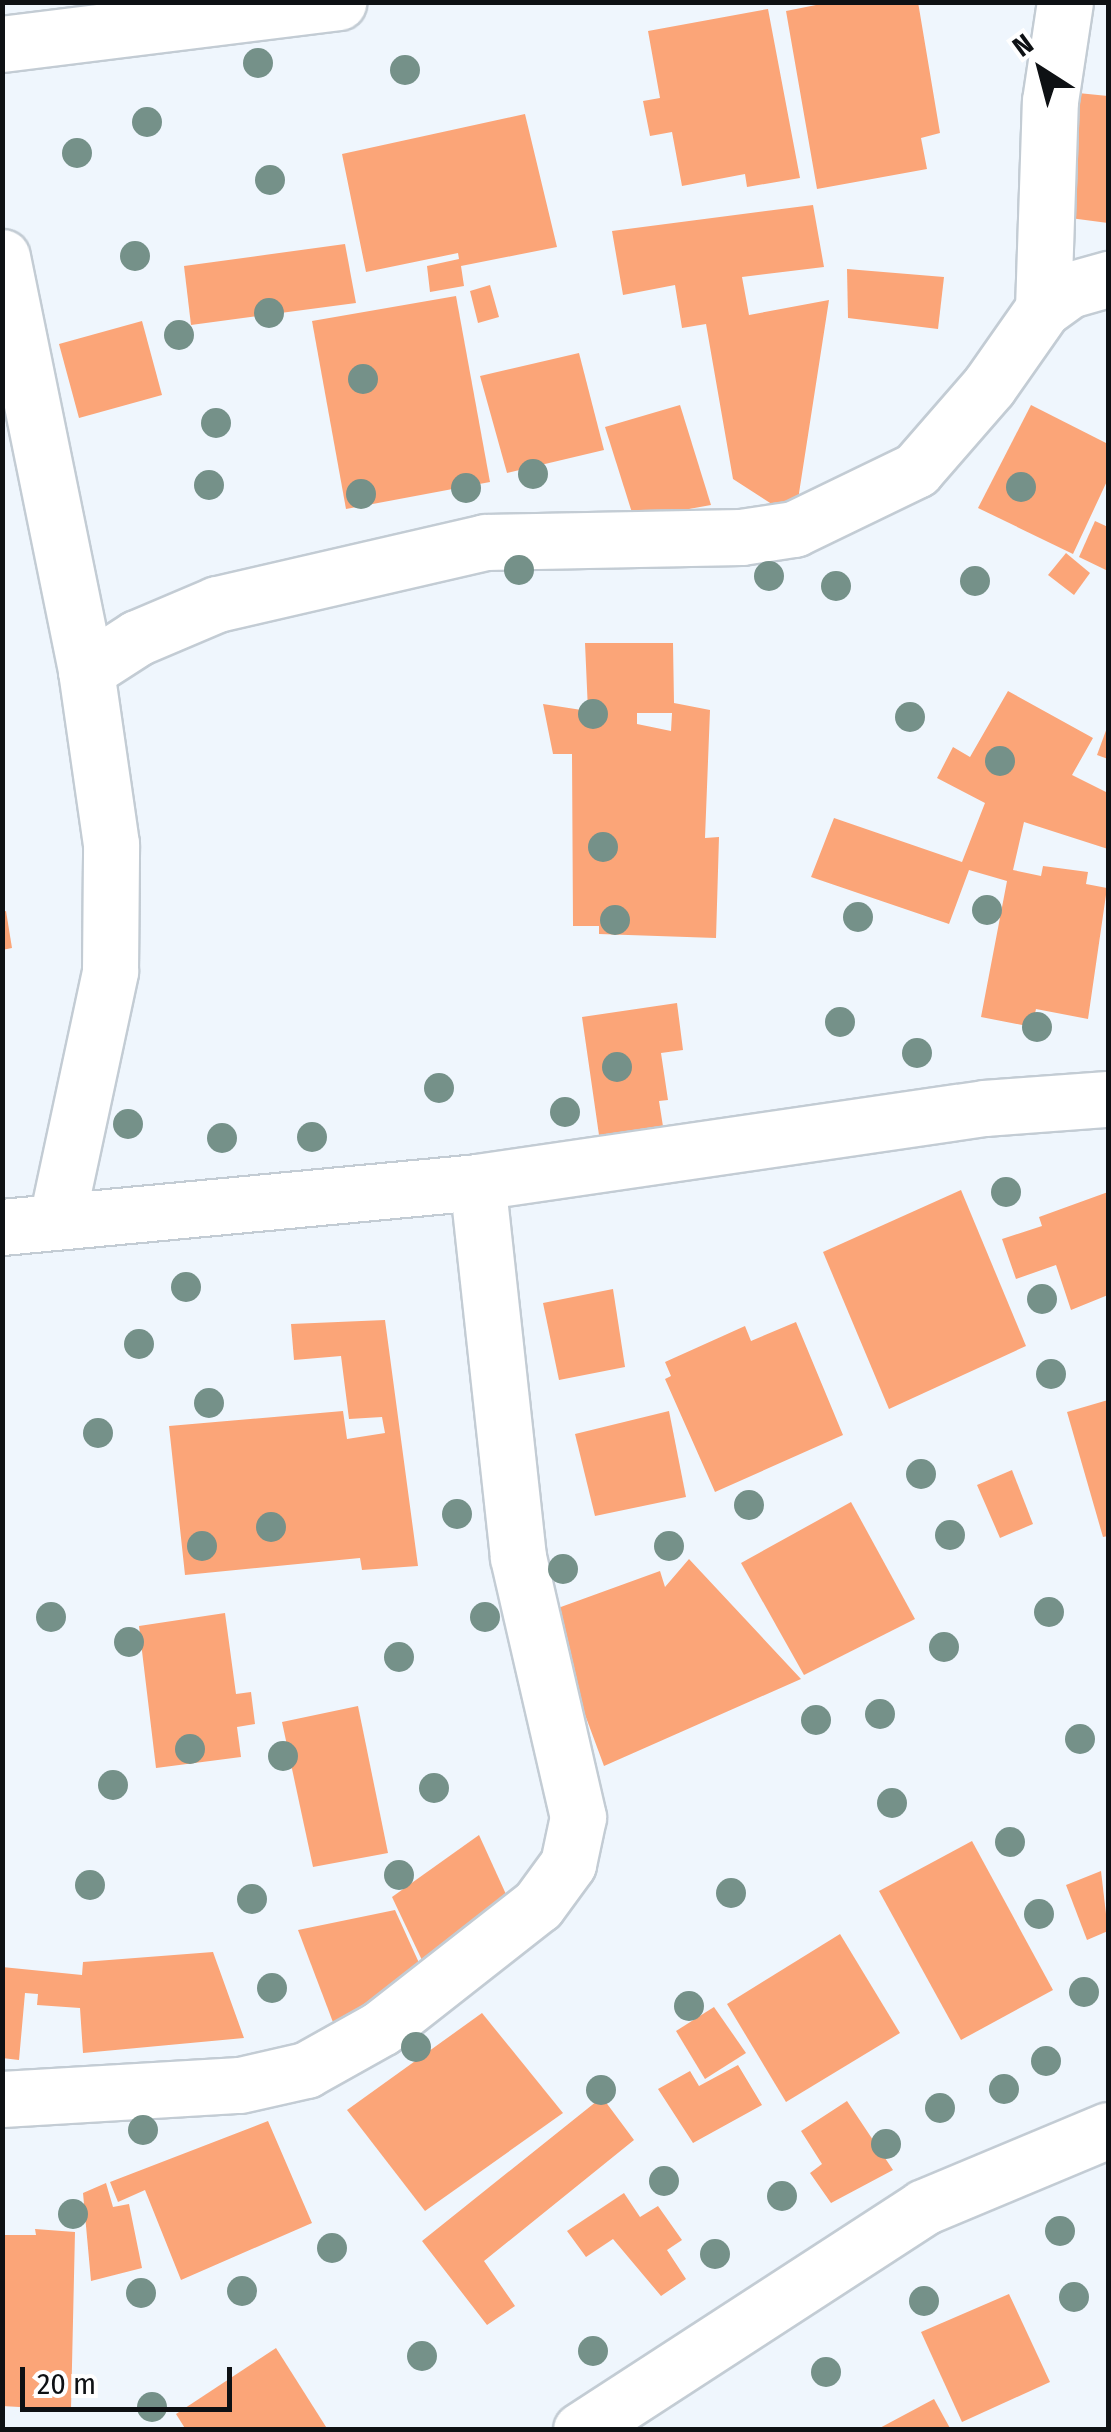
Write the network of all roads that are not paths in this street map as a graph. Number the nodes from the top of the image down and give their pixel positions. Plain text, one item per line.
1 (338, 2) edge
2 (1065, 2) edge
3 (2, 44) edge
4 (2, 257) edge
5 (1108, 279) edge
6 (1043, 309) junction
7 (86, 671) junction
8 (1108, 1100) edge
9 (476, 1182) junction
10 (57, 1219) junction
11 (2, 1227) edge
12 (2, 2099) edge
13 (1108, 2130) edge
14 (580, 2430) edge

1 - 3 street
2 - 6 street
4 - 7 street
5 - 6 street
6 - 7 street
7 - 10 street
8 - 9 street
9 - 10 street
9 - 12 street
10 - 11 street
13 - 14 street

